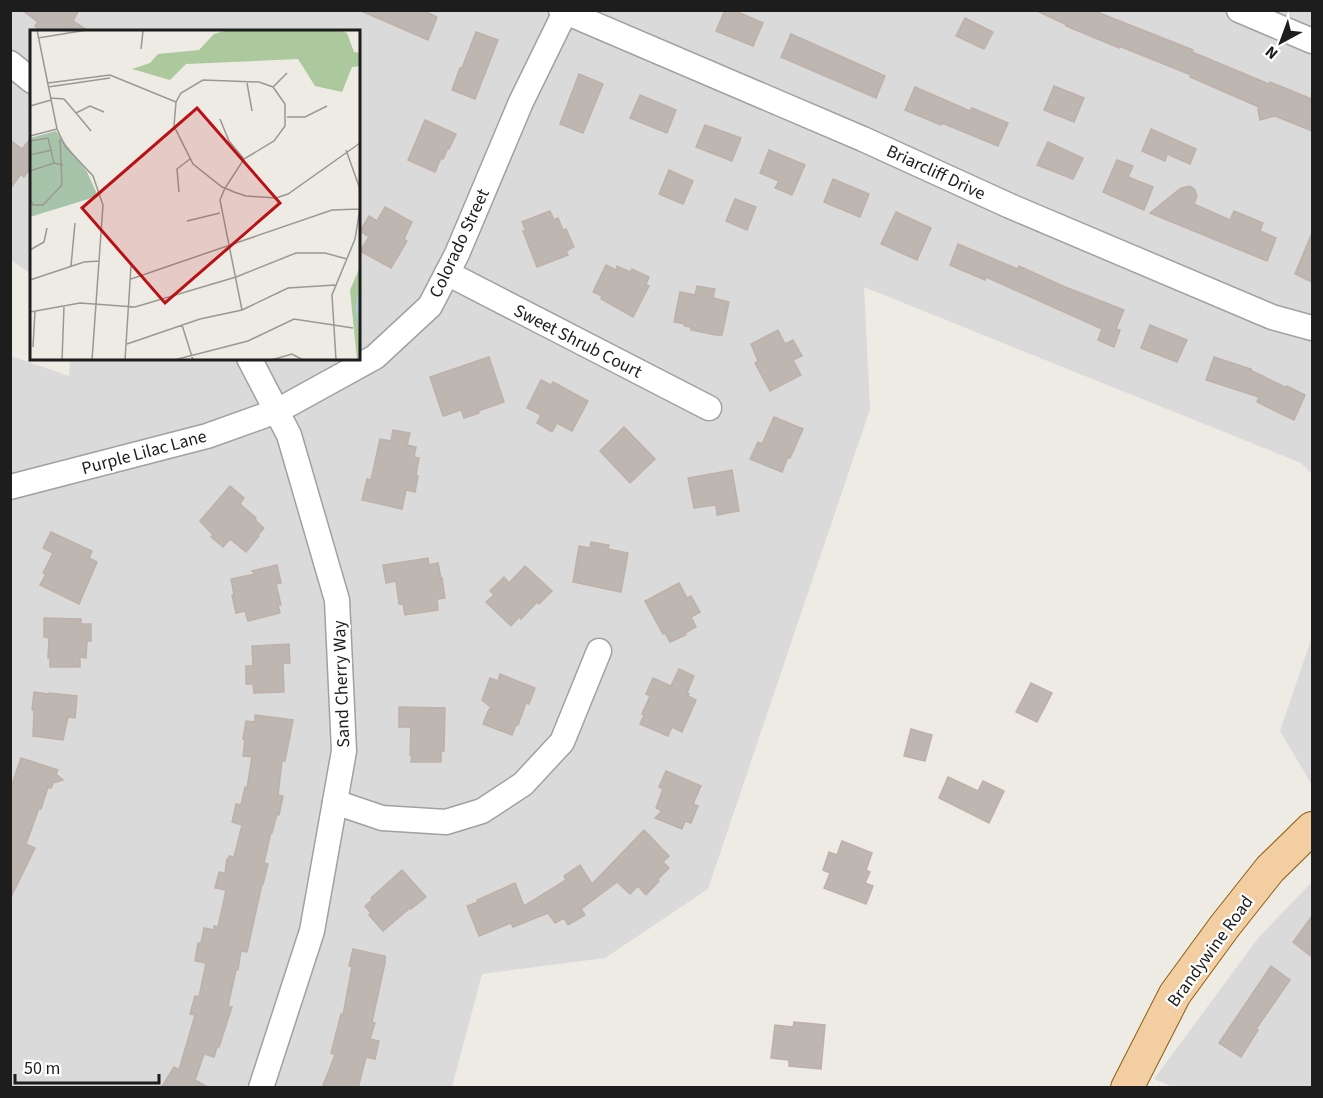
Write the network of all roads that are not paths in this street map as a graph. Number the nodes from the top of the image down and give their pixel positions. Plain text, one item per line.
1 (1239, 10) edge
2 (564, 11) edge
3 (1312, 41) edge
4 (10, 63) edge
5 (30, 79) edge
6 (447, 273) junction
7 (1312, 328) edge
8 (250, 360) edge
9 (709, 408) dead end
10 (277, 411) junction
11 (10, 487) edge
12 (599, 651) dead end
13 (335, 802) junction
14 (1312, 828) edge
15 (261, 1088) edge
16 (1127, 1088) edge

1 - 3 street
2 - 6 street, Colorado Street
2 - 7 street, Briarcliff Drive
4 - 5 street
6 - 9 street, Sweet Shrub Court
6 - 10 street, Colorado Street
8 - 10 street, Sand Cherry Way
10 - 11 street, Purple Lilac Lane
10 - 13 street, Sand Cherry Way
12 - 13 street
13 - 15 street, Sand Cherry Way
14 - 16 main road, Brandywine Road

